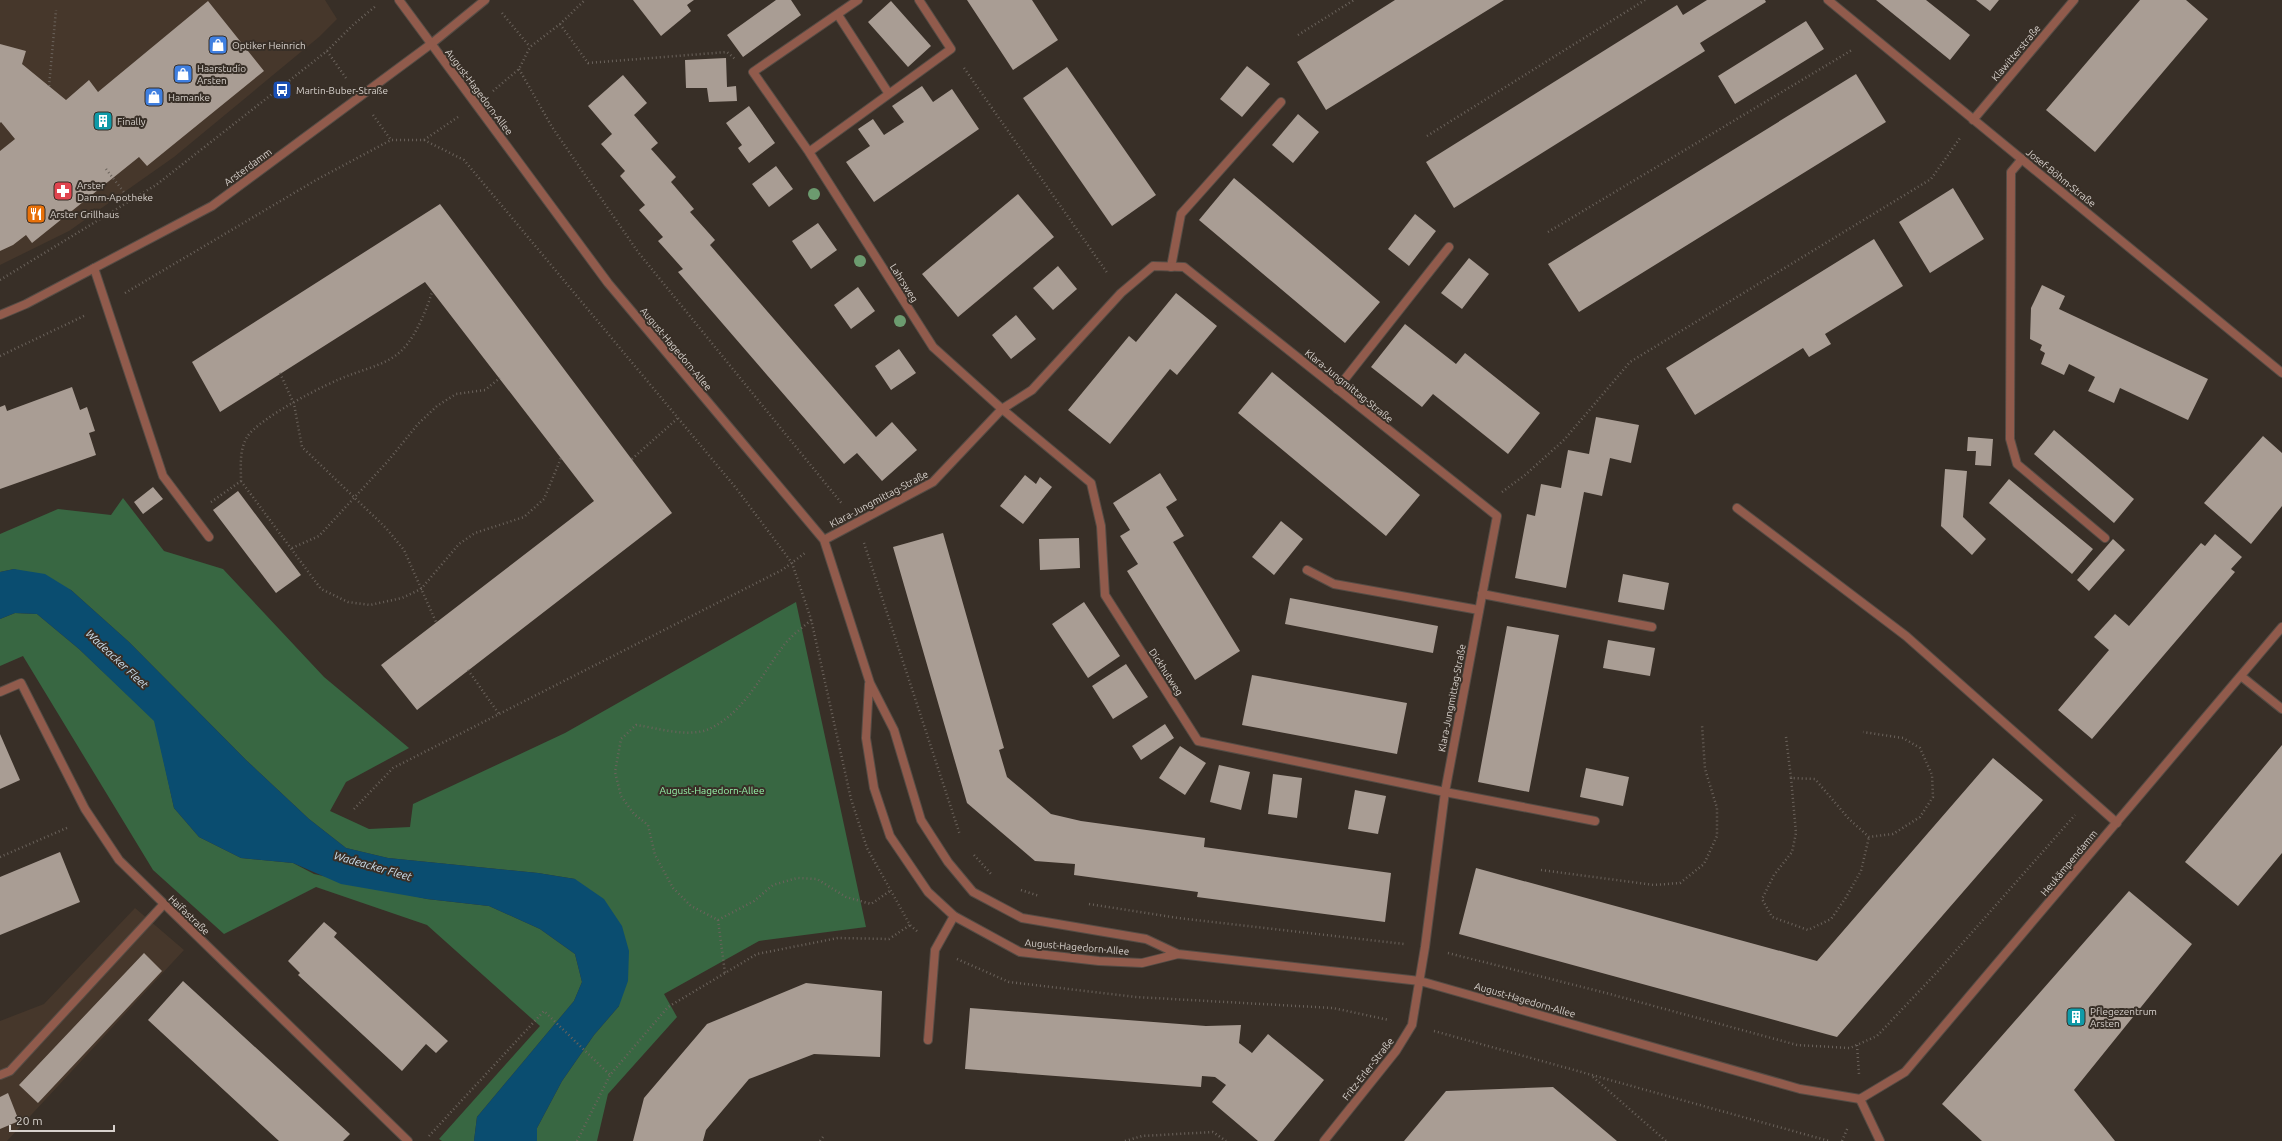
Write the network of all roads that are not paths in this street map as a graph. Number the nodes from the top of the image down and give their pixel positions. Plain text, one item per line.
1 (399, 0) edge
2 (485, 0) edge
3 (858, 0) edge
4 (919, 0) edge
5 (1828, 0) edge
6 (2074, 0) edge
7 (838, 15) junction
8 (431, 44) junction
9 (889, 94) junction
10 (1281, 102) dead end
11 (1972, 120) junction
12 (809, 152) junction
13 (2022, 159) junction
14 (1449, 248) dead end
15 (1171, 267) junction
16 (94, 268) junction
17 (0, 315) edge
18 (2282, 372) edge
19 (1337, 389) junction
20 (1002, 409) junction
21 (1736, 508) dead end
22 (209, 537) dead end
23 (2105, 538) dead end
24 (824, 540) junction
25 (1307, 570) dead end
26 (1482, 594) junction
27 (1479, 610) junction
28 (1652, 627) dead end
29 (2282, 627) edge
30 (2241, 676) junction
31 (870, 683) junction
32 (0, 692) edge
33 (2282, 709) edge
34 (1445, 792) junction
35 (1596, 821) dead end
36 (2117, 823) junction
37 (163, 905) junction
38 (954, 916) junction
39 (1178, 954) junction
40 (1420, 981) junction
41 (928, 1040) dead end
42 (0, 1075) edge
43 (1860, 1099) junction
44 (408, 1141) edge
45 (1324, 1141) edge
46 (1880, 1141) edge

1 - 8 street
2 - 8 street, Arsterdamm
3 - 7 street
4 - 9 street
5 - 11 street, Josef-Böhm-Straße
6 - 11 street, Klawitterstraße
7 - 9 street
7 - 12 street, Lahrsweg
8 - 16 street, Arsterdamm
8 - 24 street, August-Hagedorn-Allee
9 - 12 street
10 - 15 street
11 - 13 street, Josef-Böhm-Straße
12 - 20 street, Lahrsweg
13 - 18 street, Josef-Böhm-Straße
13 - 23 street
14 - 19 street
15 - 19 street, Klara-Jungmittag-Straße
15 - 20 street, Klara-Jungmittag-Straße
16 - 17 street, Arsterdamm
16 - 22 street
19 - 26 street, Klara-Jungmittag-Straße
20 - 24 street, Klara-Jungmittag-Straße
20 - 34 street, Dickhutweg
21 - 36 street
24 - 31 street, August-Hagedorn-Allee
25 - 27 street
26 - 27 street, Klara-Jungmittag-Straße
26 - 28 street
27 - 34 street, Klara-Jungmittag-Straße
29 - 30 street, Heukämpendamm
30 - 33 street
30 - 36 street, Heukämpendamm
31 - 38 street, August-Hagedorn-Allee
31 - 39 street, August-Hagedorn-Allee
32 - 37 street, Haifastraße
34 - 35 street, Dickhutweg
34 - 40 street, Klara-Jungmittag-Straße
36 - 43 street, Heukämpendamm
37 - 42 street
37 - 44 street, Haifastraße
38 - 39 street, August-Hagedorn-Allee
38 - 41 street
39 - 40 street, August-Hagedorn-Allee
40 - 43 street, August-Hagedorn-Allee
40 - 45 street, Fritz-Erler-Straße
43 - 46 street

